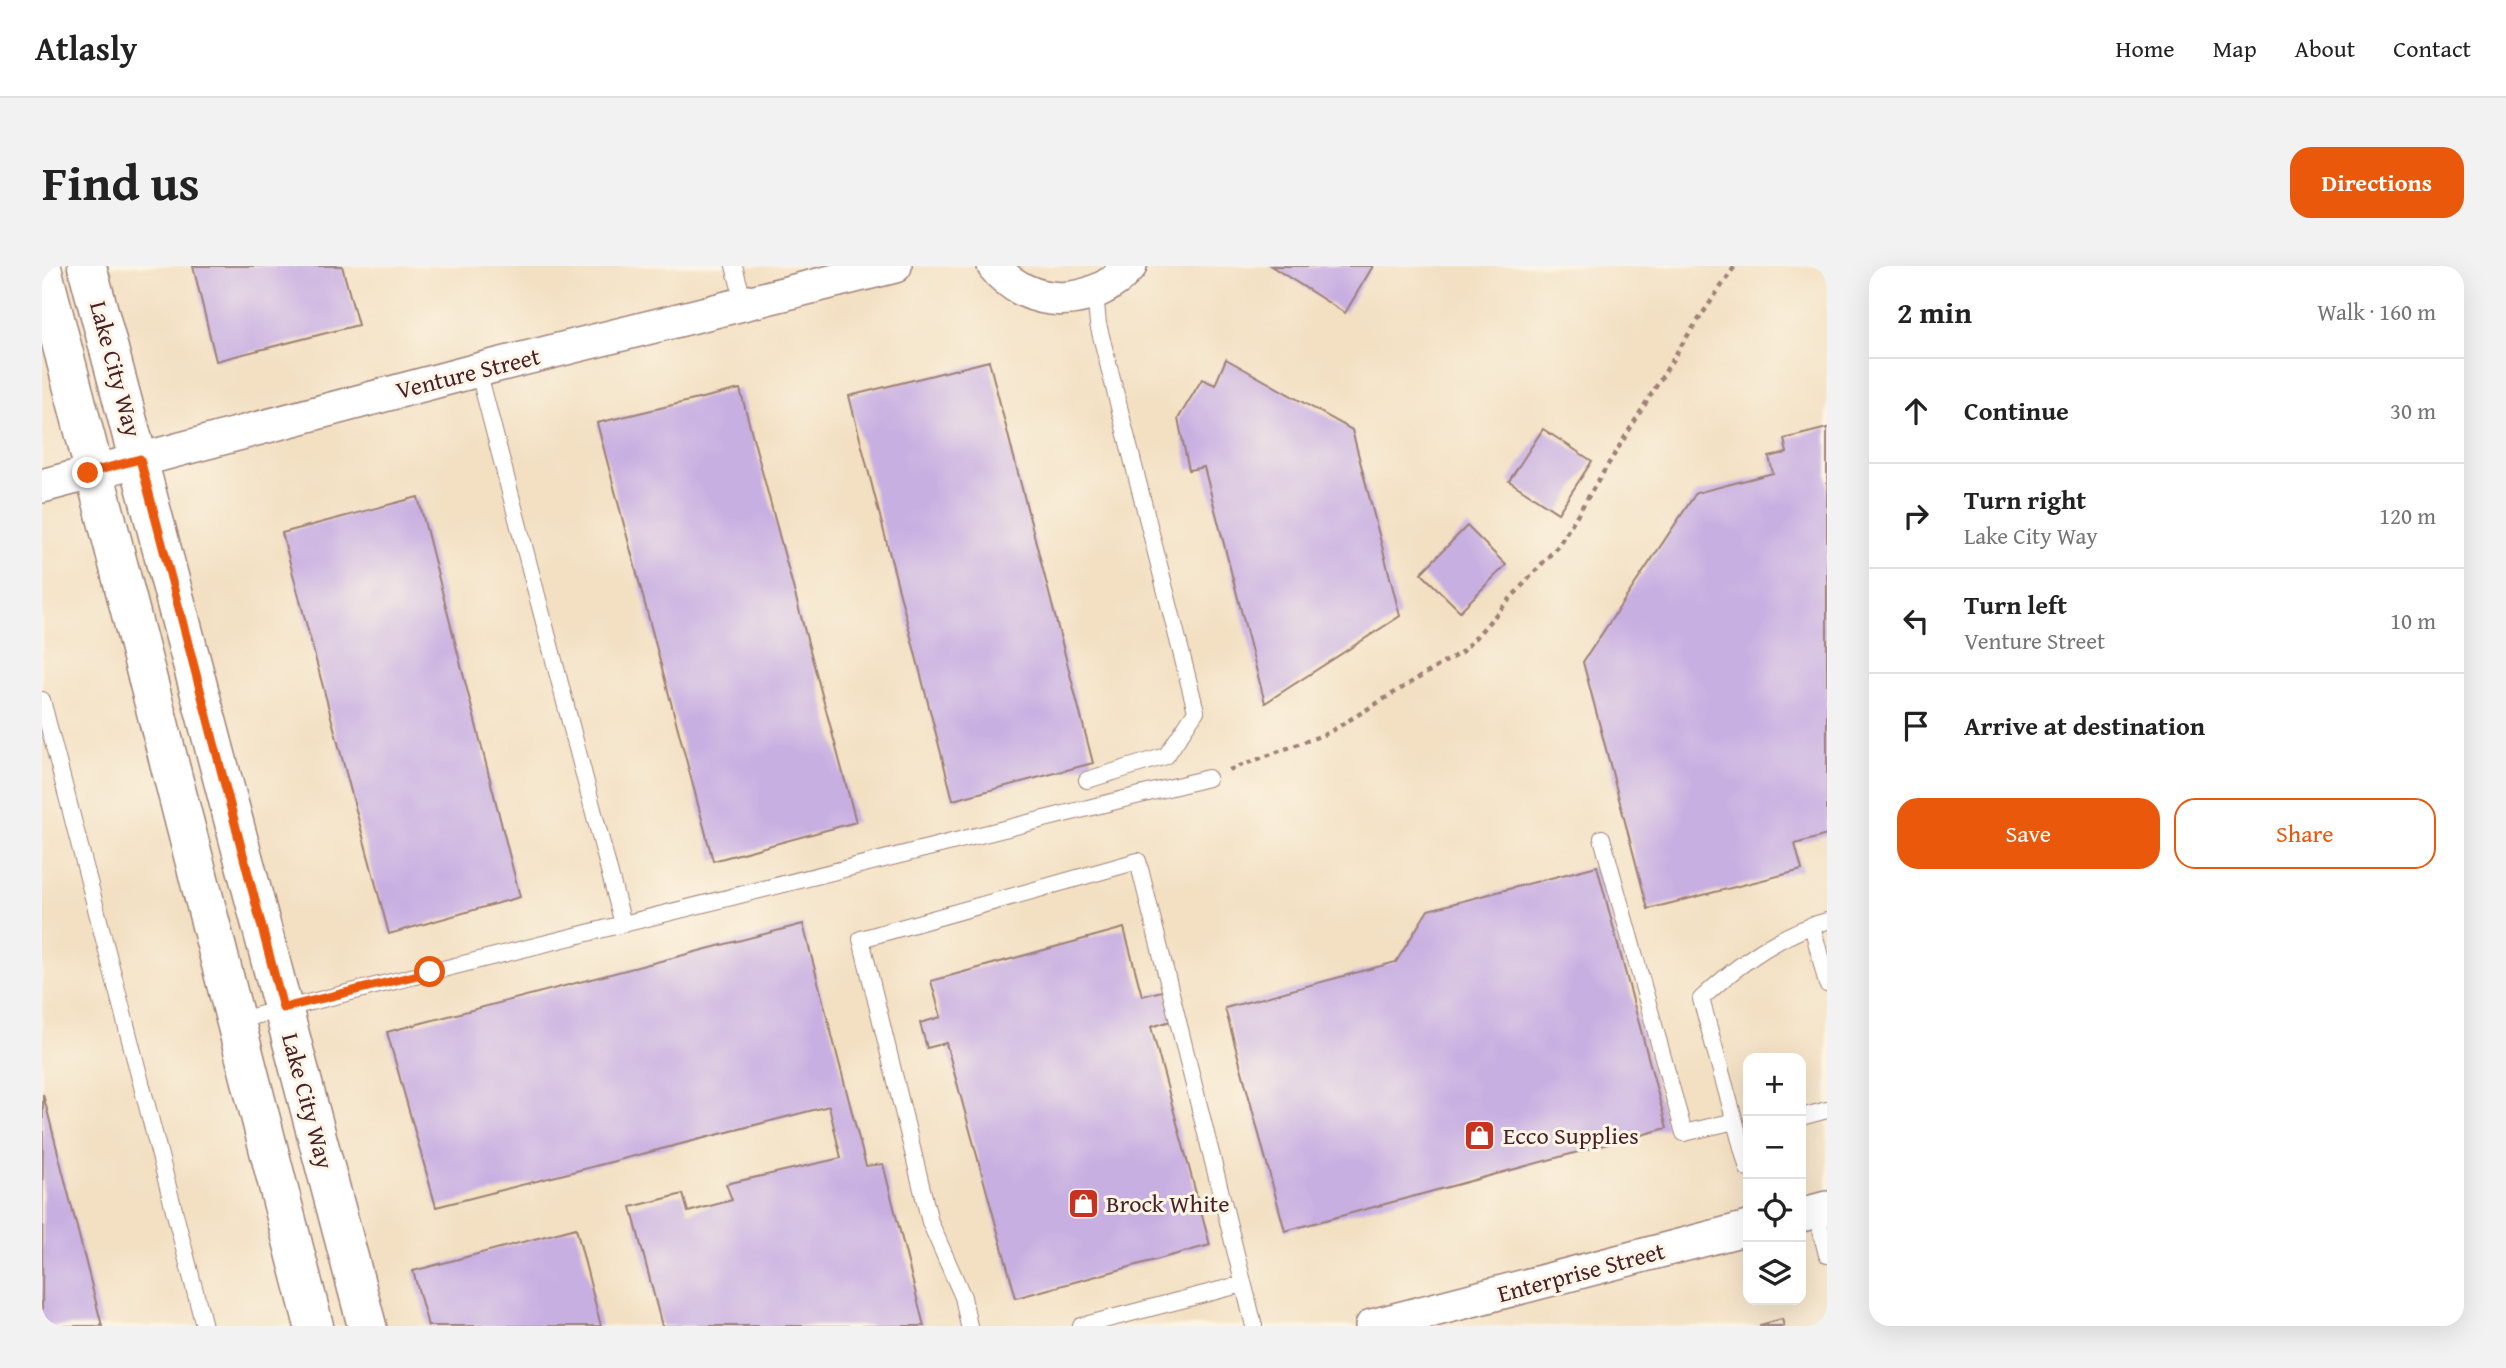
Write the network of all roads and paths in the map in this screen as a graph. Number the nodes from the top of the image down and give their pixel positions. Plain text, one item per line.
1 (87, 266) edge
2 (734, 266) edge
3 (895, 266) edge
4 (994, 266) edge
5 (1130, 266) edge
6 (1735, 266) edge
7 (42, 268) edge
8 (848, 272) edge
9 (1095, 294) junction
10 (744, 303) junction
11 (478, 370) junction
12 (140, 459) junction
13 (93, 471) junction
14 (42, 486) edge
15 (42, 700) edge
16 (1208, 778) joint
17 (1087, 780) dead end
18 (1602, 838) dead end
19 (1819, 923) edge
20 (623, 924) junction
21 (1827, 984) edge
22 (283, 1008) junction
23 (234, 1021) junction
24 (1827, 1110) edge
25 (1805, 1116) edge
26 (1741, 1129) edge
27 (1814, 1212) edge
28 (1743, 1229) edge
29 (1827, 1255) edge
30 (1243, 1284) junction
31 (204, 1326) edge
32 (314, 1326) edge
33 (367, 1326) edge
34 (969, 1326) edge
35 (1081, 1326) edge
36 (1254, 1326) edge
37 (1372, 1326) edge

1 - 12 street, Lake City Way
2 - 10 lane
3 - 8 street, Venture Street
4 - 9 street
5 - 9 street
6 - 16 path
7 - 13 street, Lake City Way
8 - 10 street, Venture Street
9 - 17 lane
10 - 11 street, Venture Street
11 - 12 street, Venture Street
11 - 20 lane
12 - 13 street, Venture Street
12 - 22 street, Lake City Way
13 - 14 street, Venture Street
13 - 23 street, Lake City Way
15 - 31 lane
16 - 20 lane
18 - 26 lane
19 - 21 lane
19 - 26 lane
20 - 22 lane
22 - 23 lane
22 - 33 street, Lake City Way
23 - 32 street, Lake City Way
24 - 25 lane
27 - 29 lane
28 - 37 street, Enterprise Street
30 - 34 lane
30 - 35 lane
30 - 36 lane

